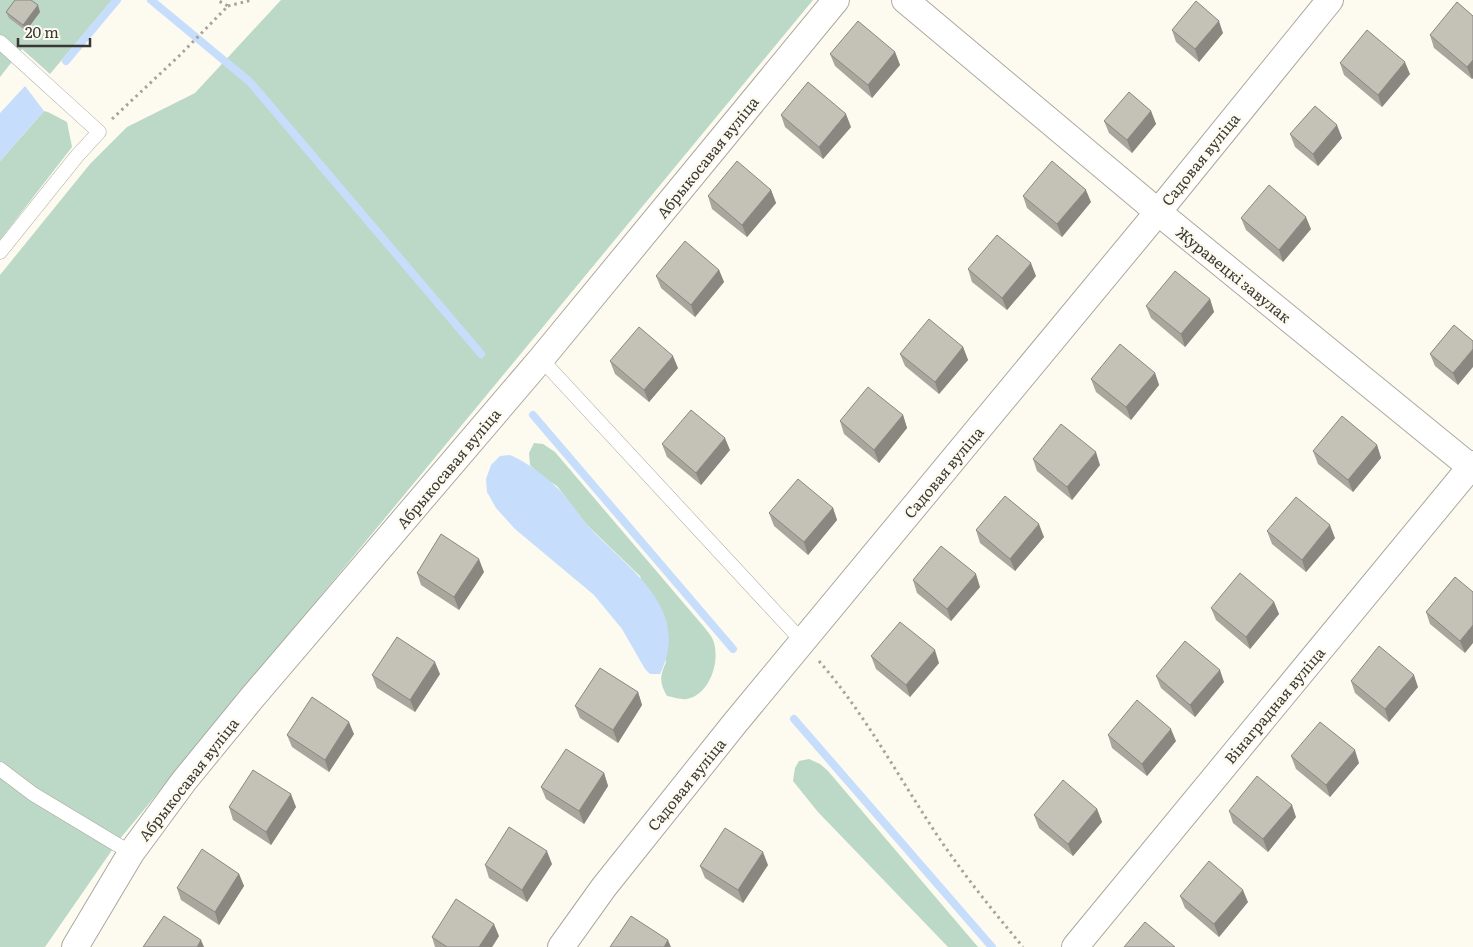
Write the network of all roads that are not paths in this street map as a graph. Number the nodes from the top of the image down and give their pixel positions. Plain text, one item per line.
1 (836, 0) edge
2 (905, 0) edge
3 (1330, 0) edge
4 (0, 42) edge
5 (1158, 212) junction
6 (0, 252) edge
7 (541, 359) junction
8 (1472, 466) edge
9 (803, 642) junction
10 (0, 768) edge
11 (131, 853) junction
12 (75, 947) edge
13 (561, 947) edge
14 (1075, 947) edge

1 - 7 street, Абрыкосавая вуліца
2 - 5 street, Журавецкі завулак
3 - 5 street, Садовая вуліца
4 - 6 lane
5 - 8 street, Журавецкі завулак
5 - 9 street, Садовая вуліца
7 - 9 lane
7 - 11 street, Абрыкосавая вуліца
8 - 14 street, Вінаградная вуліца
9 - 13 street, Садовая вуліца
10 - 11 lane
11 - 12 street, Абрыкосавая вуліца

